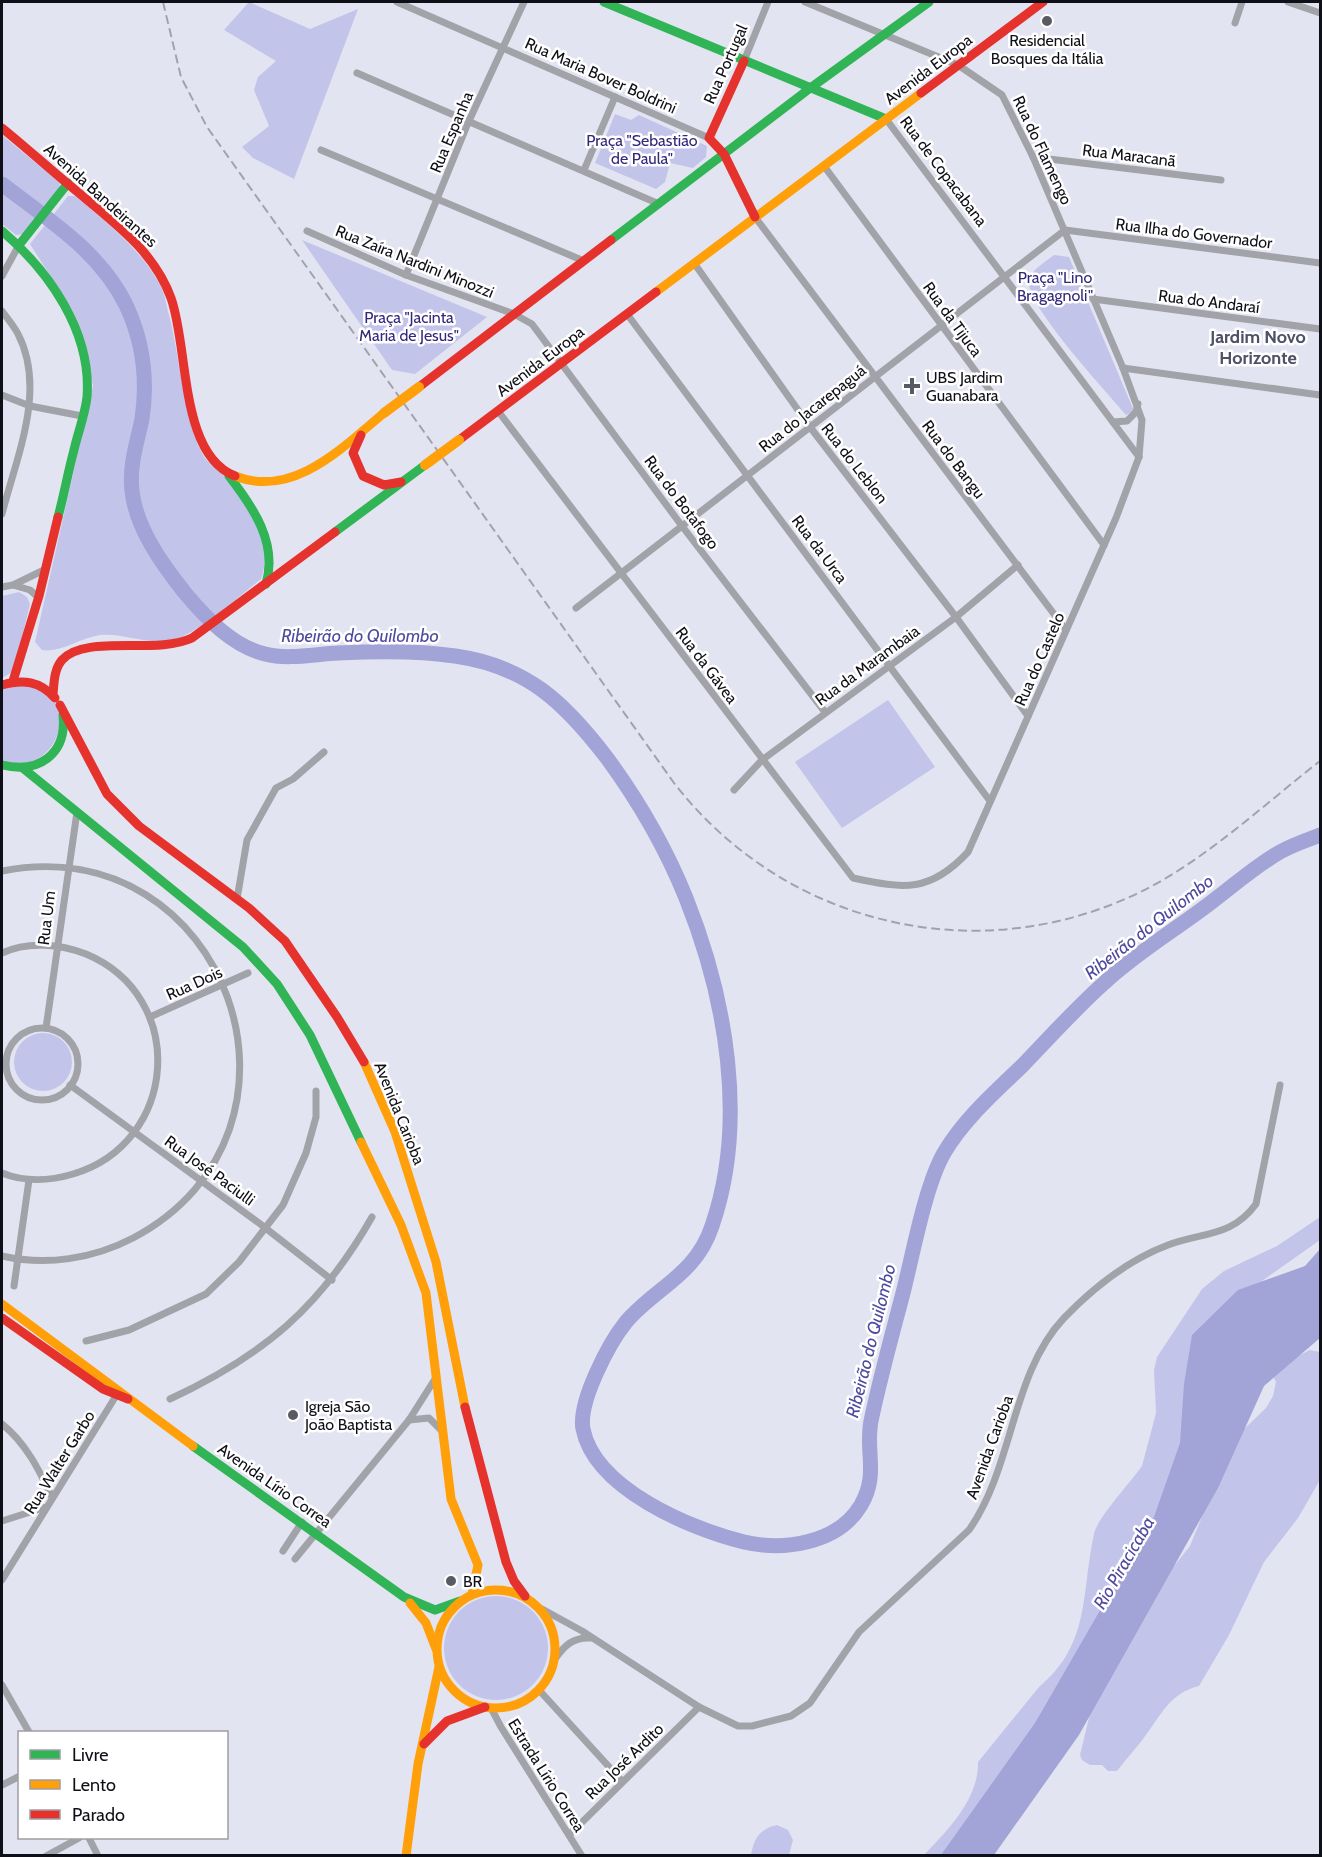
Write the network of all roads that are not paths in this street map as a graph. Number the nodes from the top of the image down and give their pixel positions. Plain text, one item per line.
1 (397, 2) edge
2 (524, 2) edge
3 (604, 2) edge
4 (768, 2) edge
5 (805, 2) edge
6 (929, 2) edge
7 (1043, 2) edge
8 (1242, 2) edge
9 (1288, 2) edge
10 (820, 4) edge
11 (1320, 12) edge
12 (1235, 22) dead end
13 (882, 35) junction
14 (503, 48) junction
15 (744, 61) junction
16 (958, 65) junction
17 (357, 73) dead end
18 (808, 89) junction
19 (615, 97) junction
20 (886, 119) junction
21 (468, 123) junction
22 (2, 128) edge
23 (709, 138) junction
24 (321, 150) dead end
25 (724, 154) junction
26 (1033, 157) junction
27 (824, 166) junction
28 (584, 170) junction
29 (1221, 180) dead end
30 (68, 183) junction
31 (436, 200) junction
32 (658, 204) junction
33 (755, 218) junction
34 (1065, 230) junction
35 (2, 231) edge
36 (307, 231) dead end
37 (19, 244) junction
38 (584, 261) junction
39 (694, 263) junction
40 (1320, 263) edge
41 (406, 275) junction
42 (2, 276) edge
43 (1004, 277) junction
44 (1093, 299) junction
45 (2, 311) edge
46 (514, 314) junction
47 (627, 314) junction
48 (942, 325) junction
49 (1320, 328) edge
50 (562, 363) junction
51 (1123, 368) junction
52 (874, 377) junction
53 (2, 395) edge
54 (1320, 395) edge
55 (1138, 404) junction
56 (30, 406) junction
57 (498, 411) junction
58 (82, 416) junction
59 (1142, 420) joint
60 (1113, 422) junction
61 (371, 424) junction
62 (810, 427) junction
63 (1139, 457) junction
64 (223, 470) junction
65 (748, 475) junction
66 (405, 481) junction
67 (2, 514) edge
68 (682, 526) junction
69 (1104, 545) junction
70 (1018, 565) junction
71 (44, 570) junction
72 (621, 573) junction
73 (266, 584) junction
74 (13, 585) junction
75 (2, 587) edge
76 (38, 597) junction
77 (576, 608) dead end
78 (956, 617) junction
79 (1066, 630) junction
80 (891, 665) junction
81 (13, 681) junction
82 (2, 685) edge
83 (53, 695) junction
84 (60, 705) junction
85 (825, 712) junction
86 (1028, 716) junction
87 (324, 752) dead end
88 (762, 760) junction
89 (4, 769) edge
90 (24, 769) junction
91 (734, 790) dead end
92 (990, 801) junction
93 (76, 812) junction
94 (67, 867) junction
95 (2, 871) edge
96 (922, 884) joint
97 (237, 899) junction
98 (56, 946) junction
99 (2, 953) edge
100 (248, 973) dead end
101 (224, 985) junction
102 (150, 1017) junction
103 (46, 1028) junction
104 (5, 1078) edge
105 (70, 1085) junction
106 (1280, 1085) dead end
107 (316, 1091) dead end
108 (136, 1132) junction
109 (2, 1173) edge
110 (29, 1180) junction
111 (201, 1181) junction
112 (372, 1217) dead end
113 (264, 1228) junction
114 (2, 1256) edge
115 (17, 1260) junction
116 (332, 1280) junction
117 (14, 1286) dead end
118 (2, 1305) edge
119 (2, 1318) edge
120 (86, 1341) dead end
121 (435, 1379) junction
122 (118, 1393) junction
123 (170, 1399) dead end
124 (409, 1420) junction
125 (3, 1426) edge
126 (441, 1430) junction
127 (52, 1497) junction
128 (46, 1507) junction
129 (2, 1521) edge
130 (302, 1522) junction
131 (316, 1532) junction
132 (283, 1551) dead end
133 (296, 1559) dead end
134 (2, 1580) edge
135 (472, 1594) junction
136 (525, 1596) junction
137 (404, 1597) junction
138 (460, 1601) junction
139 (542, 1609) junction
140 (592, 1638) junction
141 (436, 1649) junction
142 (555, 1659) junction
143 (439, 1667) junction
144 (2, 1685) edge
145 (539, 1690) junction
146 (4, 1697) edge
147 (699, 1707) junction
148 (488, 1708) junction
149 (28, 1731) edge
150 (422, 1747) junction
151 (18, 1777) edge
152 (622, 1781) junction
153 (2, 1785) edge
154 (569, 1835) junction
155 (77, 1839) edge
156 (90, 1839) edge
157 (46, 1856) edge
158 (98, 1856) edge
159 (406, 1856) edge
160 (582, 1856) edge

1 - 14 street, Rua Maria Bover Boldrini
2 - 14 street, Rua Espanha
3 - 15 main road, Rua de Copacabana
4 - 15 street, Rua Portugal
5 - 10 street, Rua do Flamengo
6 - 13 main road
7 - 16 main road, Avenida Europa
8 - 12 street
9 - 11 street
10 - 13 street, Rua do Flamengo
13 - 16 street, Rua do Flamengo
13 - 18 main road
14 - 19 street, Rua Maria Bover Boldrini
14 - 21 street, Rua Espanha
15 - 18 main road, Rua de Copacabana
15 - 23 main road, Rua Portugal
16 - 20 main road, Avenida Europa
16 - 26 street, Rua do Flamengo
17 - 21 street
18 - 20 main road, Rua de Copacabana
18 - 25 main road
19 - 23 street, Rua Maria Bover Boldrini
19 - 28 street
20 - 27 main road, Avenida Europa
20 - 43 street, Rua de Copacabana
21 - 28 street
21 - 31 street, Rua Espanha
22 - 30 main road, Avenida Bandeirantes
23 - 25 main road, Rua Maria Bover Boldrini
24 - 31 street
25 - 32 main road
25 - 33 main road, Rua Maria Bover Boldrini
26 - 29 street, Rua Maracanã
26 - 34 street, Rua do Flamengo
27 - 33 main road, Avenida Europa
27 - 48 street, Rua da Tijuca
28 - 32 street
30 - 37 main road
30 - 64 main road, Avenida Bandeirantes
31 - 38 street
31 - 41 street, Rua Espanha
32 - 38 main road
33 - 39 main road, Avenida Europa
33 - 52 street, Rua do Bangu
34 - 40 street, Rua Ilha do Governador
34 - 43 street, Rua do Jacarepaguá
34 - 44 street, Rua do Flamengo
35 - 37 main road
36 - 41 street, Rua Zaíra Nardini Minozzi
37 - 42 street
37 - 58 main road
38 - 46 main road
39 - 47 main road, Avenida Europa
39 - 62 street, Rua do Leblon
41 - 46 street, Rua Zaíra Nardini Minozzi
43 - 48 street, Rua do Jacarepaguá
43 - 60 street, Rua de Copacabana
44 - 49 street, Rua do Andaraí
44 - 51 street, Rua do Flamengo
45 - 56 street
46 - 50 street, Rua do Botafogo
46 - 61 main road, bridge
47 - 50 main road, Avenida Europa
47 - 65 street, Rua da Urca
48 - 52 street, Rua do Jacarepaguá
48 - 69 street, Rua da Tijuca
50 - 57 main road, Avenida Europa
50 - 68 street, Rua do Botafogo
51 - 54 street
51 - 55 street, Rua do Flamengo
52 - 62 street, Rua do Jacarepaguá
52 - 70 street, Rua do Bangu
53 - 56 street
55 - 59 street, Rua do Flamengo
55 - 60 street
56 - 58 street
56 - 67 street
57 - 66 main road, Avenida Europa, bridge
57 - 72 street, Rua da Gávea
58 - 71 main road
59 - 63 street, Rua do Castelo
60 - 63 street, Rua de Copacabana
61 - 64 main road
61 - 66 main road
62 - 65 street, Rua do Jacarepaguá
62 - 78 street, Rua do Leblon
63 - 69 street, Rua do Castelo
64 - 73 main road, Avenida Bandeirantes
65 - 68 street, Rua do Jacarepaguá
65 - 80 street, Rua da Urca
66 - 73 main road, Avenida Europa
68 - 72 street, Rua do Jacarepaguá
68 - 85 street, Rua do Botafogo
69 - 79 street, Rua do Castelo
70 - 78 street, Rua da Marambaia
70 - 79 street, Rua do Bangu
71 - 74 street
71 - 76 main road
72 - 77 street, Rua do Jacarepaguá
72 - 88 street, Rua da Gávea
73 - 83 main road, Avenida Europa
74 - 75 street
74 - 76 street
76 - 81 main road
78 - 80 street, Rua da Marambaia
78 - 86 street, Rua do Leblon
79 - 86 street, Rua do Castelo
80 - 85 street, Rua da Marambaia
80 - 92 street, Rua da Urca
81 - 82 main road
81 - 83 main road
83 - 84 main road, Avenida Carioba
84 - 90 main road
84 - 97 main road, Avenida Carioba
85 - 88 street, Rua da Marambaia
86 - 92 street, Rua do Castelo
87 - 97 street
88 - 91 street, Rua da Marambaia
88 - 96 street, Rua da Gávea
89 - 90 main road
90 - 93 main road
92 - 96 street, Rua do Castelo
93 - 94 street, Rua Um
93 - 121 main road
94 - 95 street
94 - 98 street, Rua Um
94 - 101 street
97 - 136 main road, Avenida Carioba
98 - 99 street
98 - 102 street
98 - 103 street, Rua Um
100 - 101 street, Rua Dois
101 - 102 street, Rua Dois
101 - 111 street
102 - 108 street
103 - 104 street
103 - 105 street
104 - 105 street
105 - 108 street, Rua José Paciulli
106 - 147 street, Avenida Carioba
107 - 113 street
108 - 110 street
108 - 111 street, Rua José Paciulli
109 - 110 street
110 - 115 street
111 - 113 street, Rua José Paciulli
111 - 115 street
112 - 116 street
113 - 116 street, Rua José Paciulli
113 - 120 street
114 - 115 street
115 - 117 street
116 - 123 street
118 - 122 main road, Avenida Lírio Correa
119 - 122 main road, Avenida Lírio Correa
121 - 124 street
121 - 126 main road
122 - 127 street, Rua Walter Garbo
122 - 130 main road, Avenida Lírio Correa
124 - 126 street
124 - 131 street
125 - 127 street
126 - 135 main road
127 - 128 street, Rua Walter Garbo
128 - 129 street
128 - 134 street, Rua Walter Garbo
130 - 131 main road, Avenida Lírio Correa
130 - 132 street
131 - 133 street
131 - 137 main road, Avenida Lírio Correa
135 - 136 main road
135 - 138 main road
136 - 139 main road
137 - 138 main road, Avenida Lírio Correa
137 - 141 main road, Avenida Lírio Correa
138 - 141 main road
139 - 140 street, Avenida Carioba
139 - 142 main road
140 - 142 street
140 - 147 street, Avenida Carioba
141 - 143 main road
142 - 145 main road
143 - 148 main road
143 - 150 main road
144 - 146 street
145 - 148 main road
145 - 152 street
146 - 149 street
147 - 152 street, Rua José Ardito
148 - 150 main road
148 - 154 street, Estrada Lírio Correa
150 - 159 main road
151 - 153 street
152 - 154 street, Rua José Ardito
154 - 160 street, Estrada Lírio Correa
155 - 157 street
156 - 158 street

